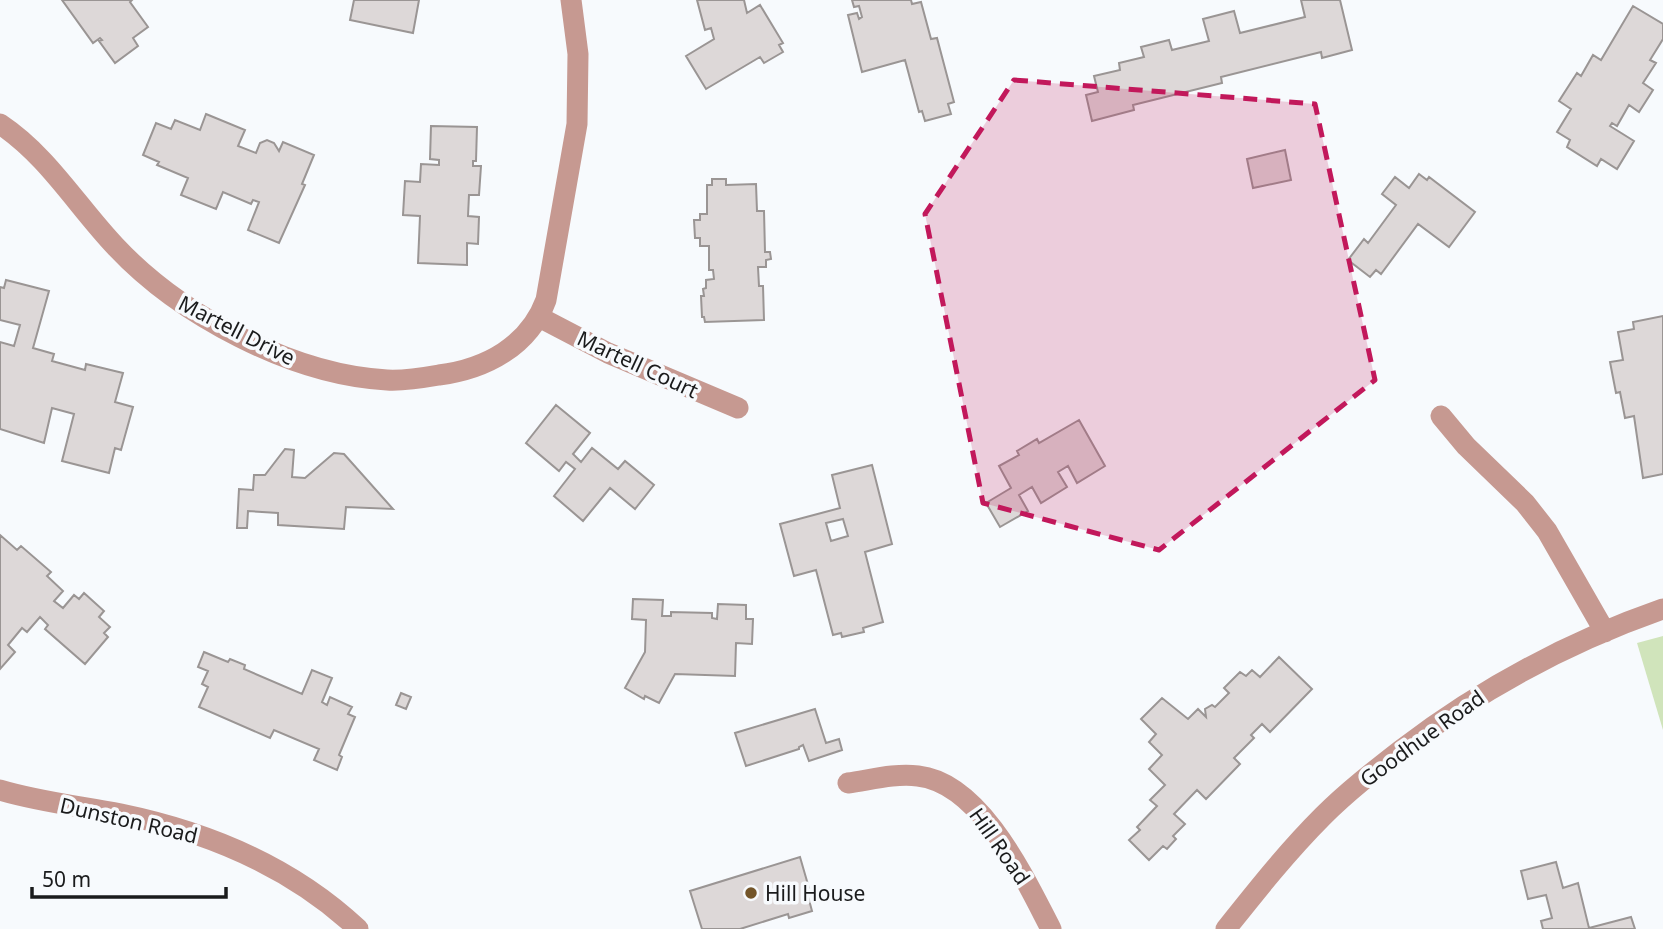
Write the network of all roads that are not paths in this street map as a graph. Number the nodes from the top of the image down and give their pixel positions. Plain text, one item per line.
1 (571, 0) edge
2 (0, 124) edge
3 (539, 317) junction
4 (738, 408) dead end
5 (1441, 416) dead end
6 (1663, 609) edge
7 (1605, 632) junction
8 (848, 783) dead end
9 (0, 790) edge
10 (358, 929) edge
11 (1051, 929) edge
12 (1226, 929) edge

1 - 3 street, Martell Drive
2 - 3 street, Martell Drive
3 - 4 street, Martell Court
5 - 7 street
6 - 7 street, Goodhue Road
7 - 12 street, Goodhue Road
8 - 11 street, Hill Road
9 - 10 street, Dunston Road

